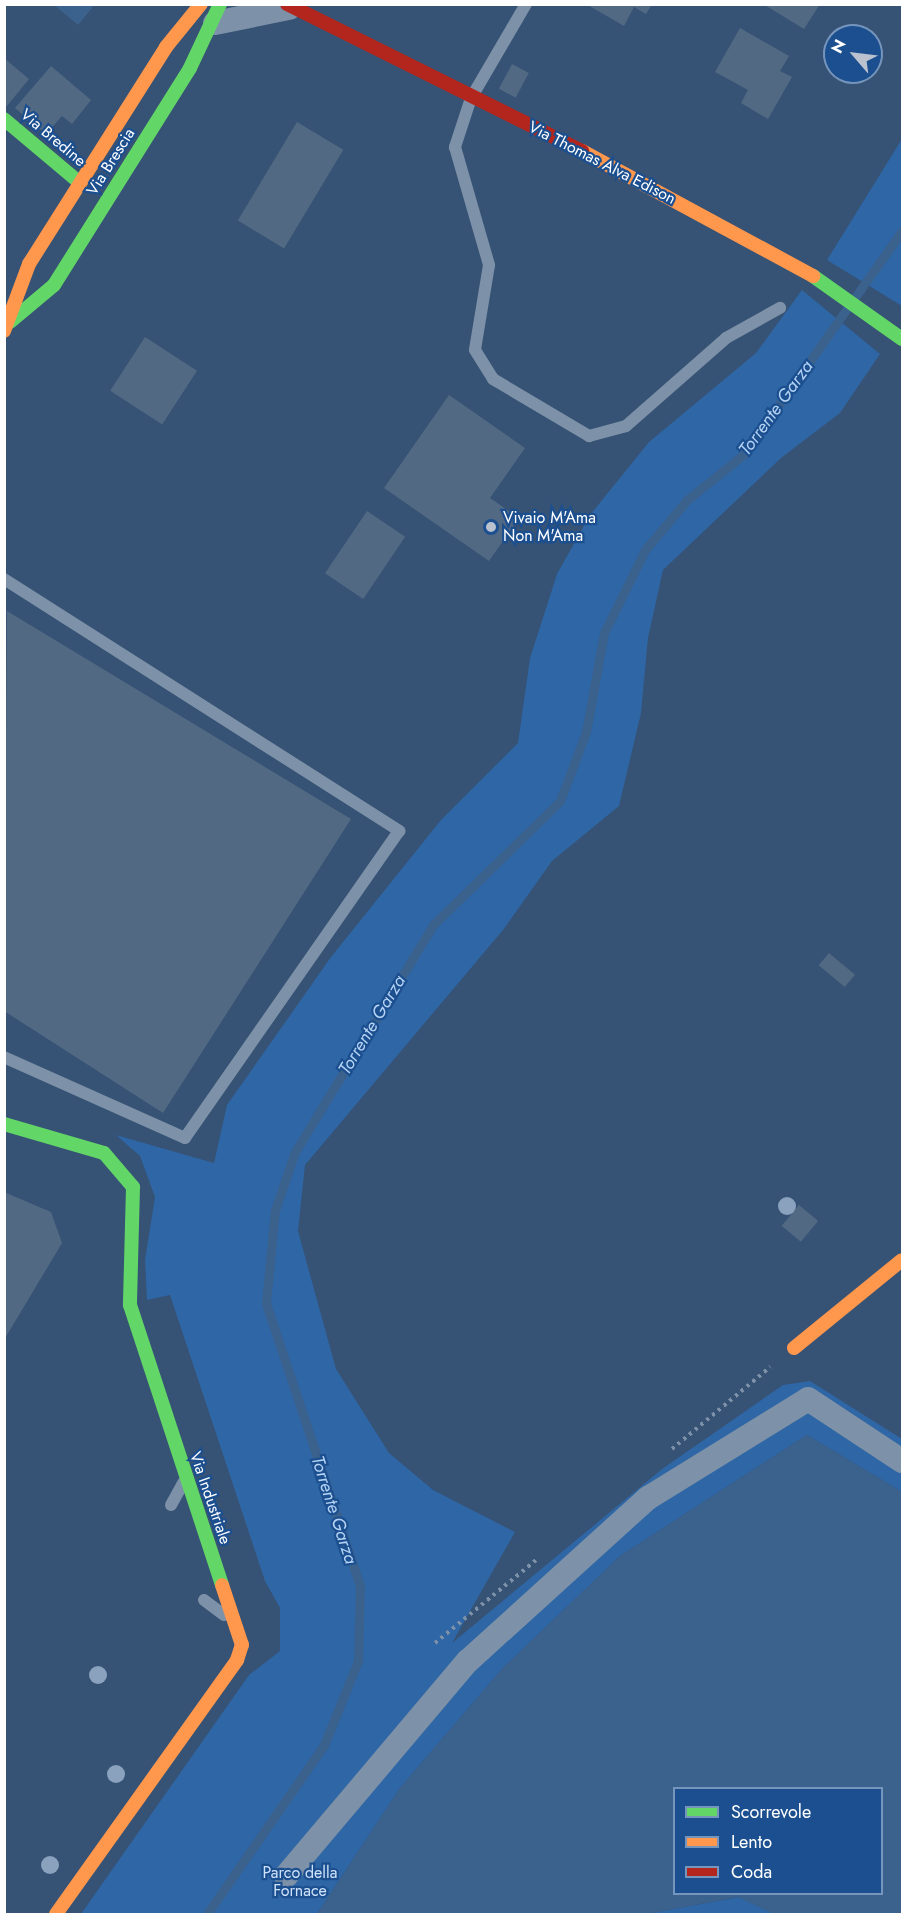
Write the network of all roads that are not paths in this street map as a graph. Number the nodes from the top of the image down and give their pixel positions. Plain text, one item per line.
1 (526, 4) edge
2 (288, 6) edge
3 (212, 11) edge
4 (471, 98) junction
5 (4, 119) edge
6 (80, 183) junction
7 (780, 308) dead end
8 (7, 326) edge
9 (897, 335) edge
10 (4, 579) edge
11 (4, 1057) edge
12 (4, 1124) edge
13 (903, 1260) edge
14 (794, 1348) dead end
15 (903, 1461) edge
16 (185, 1480) junction
17 (171, 1505) dead end
18 (204, 1600) dead end
19 (237, 1624) junction
20 (286, 1876) dead end
21 (56, 1914) edge

1 - 4 lane
2 - 3 street, Via Thomas Alva Edison
2 - 4 street, Via Thomas Alva Edison
3 - 6 street, Via Brescia
3 - 8 street, Via Brescia
4 - 7 lane
4 - 9 street, Via Thomas Alva Edison
5 - 6 street, Via Bredine
6 - 8 street, Via Brescia
10 - 11 lane
12 - 16 street, Via Industriale
13 - 14 street
15 - 20 street
16 - 17 lane
16 - 19 street, Via Industriale
18 - 19 lane
19 - 21 street, Via Industriale

